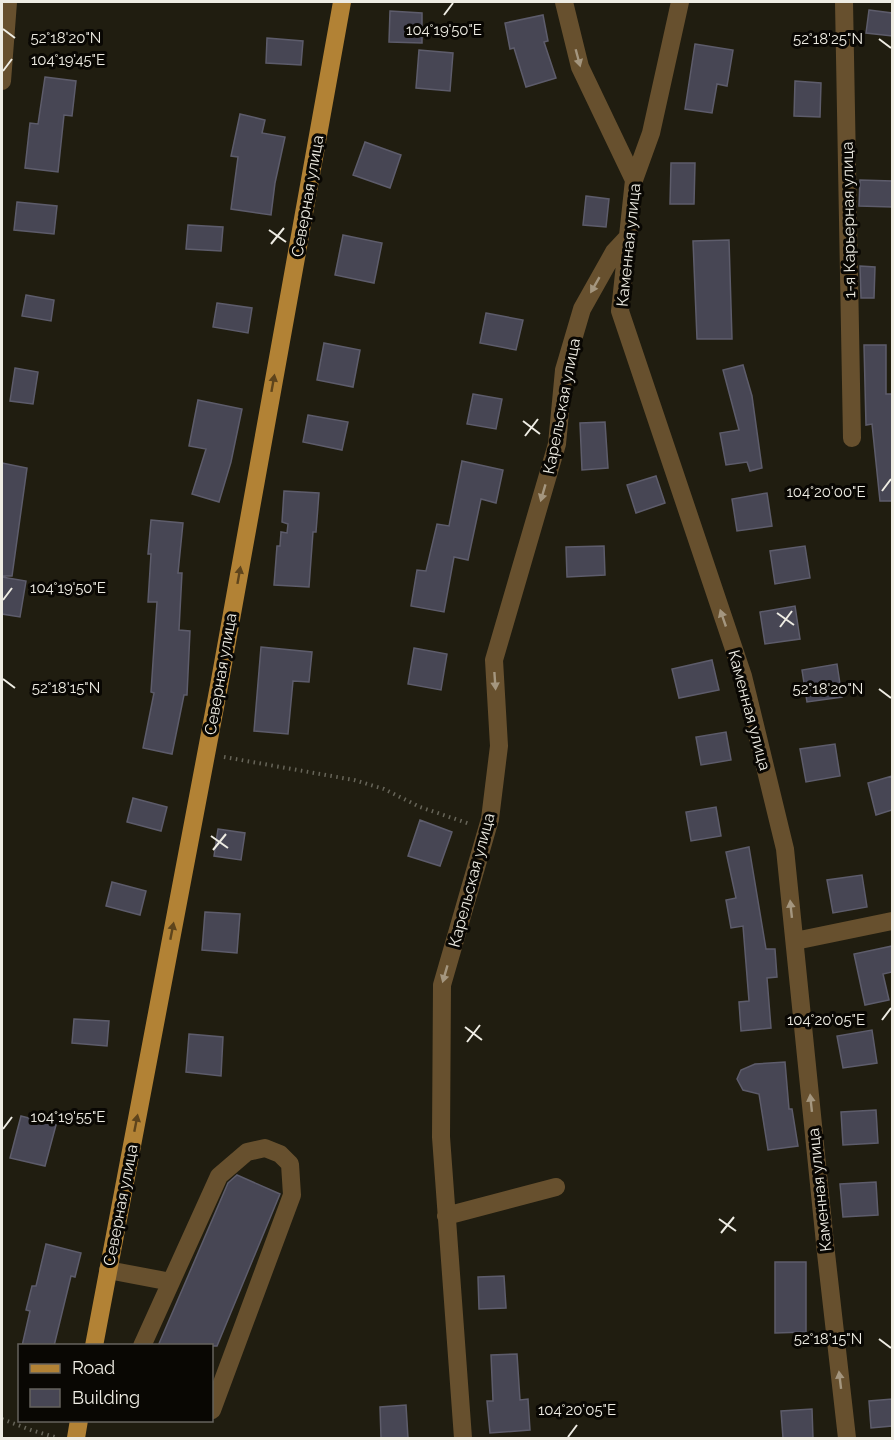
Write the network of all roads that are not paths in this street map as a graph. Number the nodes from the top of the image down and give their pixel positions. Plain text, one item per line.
1 (8, 2) edge
2 (342, 2) edge
3 (564, 2) edge
4 (680, 2) edge
5 (844, 2) edge
6 (2, 81) edge
7 (634, 180) junction
8 (628, 237) junction
9 (852, 438) dead end
10 (892, 921) edge
11 (795, 941) junction
12 (556, 1187) dead end
13 (446, 1216) junction
14 (108, 1270) junction
15 (171, 1282) junction
16 (94, 1344) edge
17 (143, 1344) edge
18 (213, 1406) edge
19 (80, 1422) edge
20 (76, 1438) edge
21 (463, 1438) edge
22 (847, 1438) edge

1 - 6 street
14 -> 2 main road, Северная улица
3 -> 7 street
4 - 7 street, Каменная улица
5 - 9 street, 1-я Карьерная улица
7 - 8 street, Каменная улица
11 -> 8 street, Каменная улица
8 -> 13 street, Карельская улица
10 - 11 street
22 -> 11 street, Каменная улица
12 - 13 street
13 - 21 street, Карельская улица
14 - 15 street
14 - 16 main road, Северная улица
15 - 17 street
15 - 18 street
19 - 20 main road

